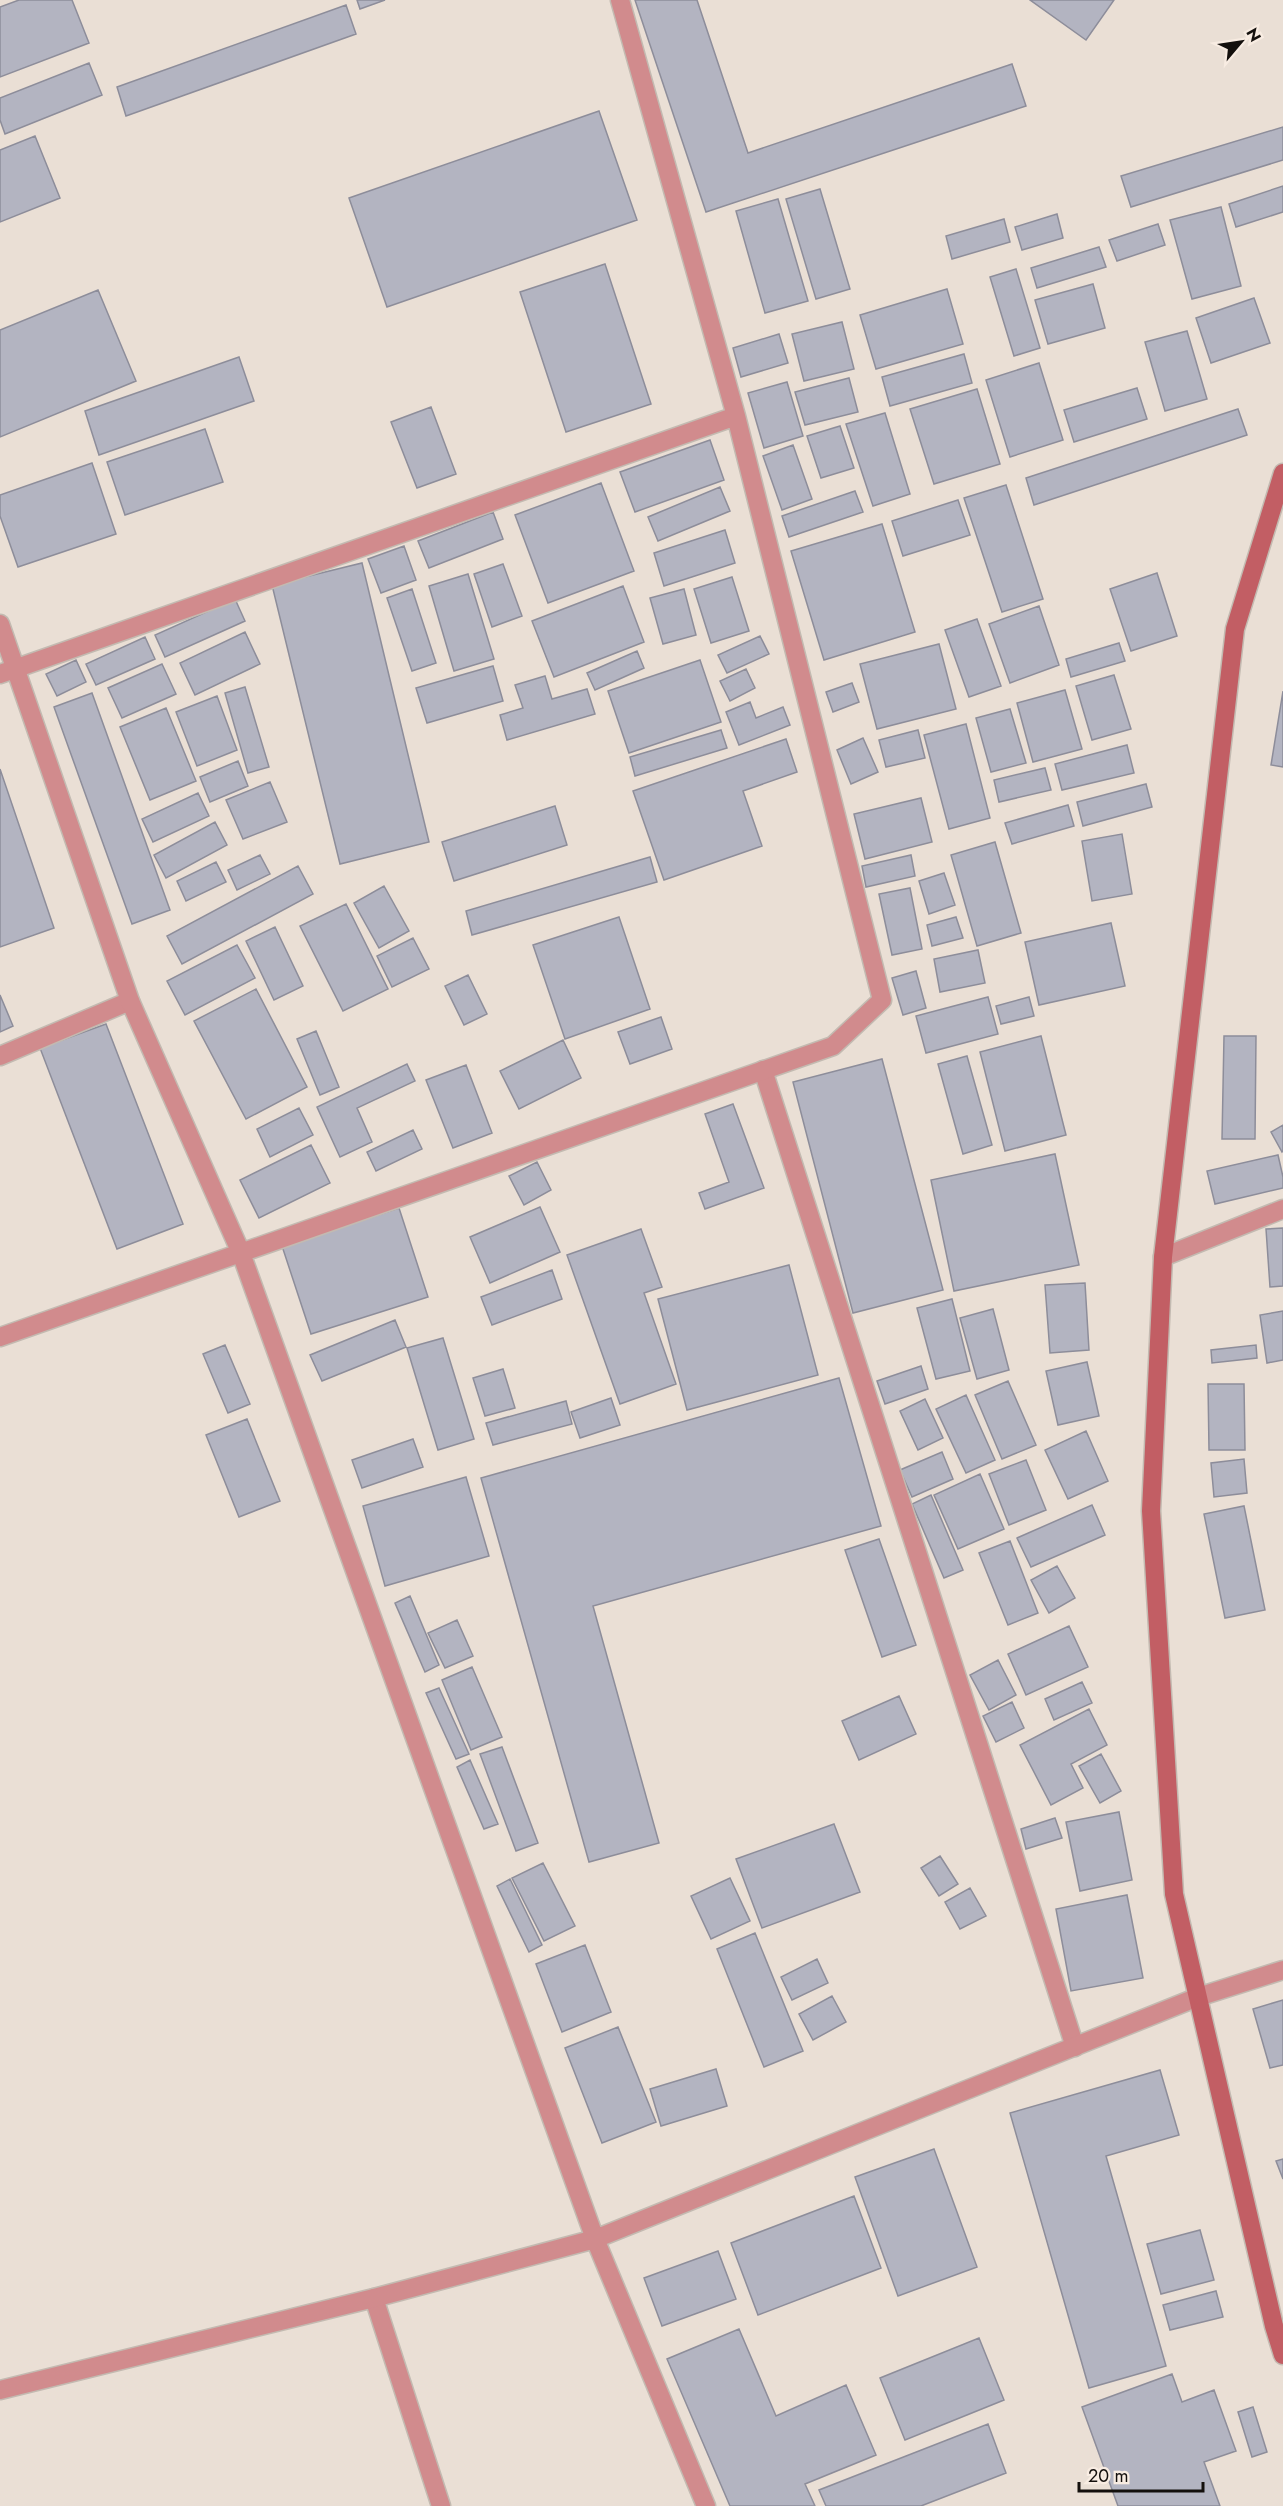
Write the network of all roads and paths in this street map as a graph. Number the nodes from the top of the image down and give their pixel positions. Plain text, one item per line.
1 (620, 0) edge
2 (736, 416) junction
3 (1283, 474) edge
4 (0, 624) edge
5 (7, 671) edge
6 (130, 1001) junction
7 (0, 1056) edge
8 (763, 1070) junction
9 (1283, 1209) edge
10 (241, 1253) junction
11 (1163, 1257) junction
12 (0, 1337) edge
13 (1283, 1970) edge
14 (1198, 1997) junction
15 (1075, 2047) junction
16 (595, 2239) junction
17 (374, 2298) junction
18 (1283, 2355) edge
19 (0, 2390) edge
20 (441, 2506) edge
21 (706, 2506) edge

1 - 2 street
2 - 5 street
2 - 8 street
3 - 11 main road
4 - 5 street
5 - 6 street
6 - 7 street
6 - 10 street
8 - 10 street
8 - 15 street
9 - 11 street
10 - 12 street
10 - 16 street
11 - 14 main road
13 - 14 street
14 - 15 street
14 - 18 main road
15 - 16 street
16 - 17 street
16 - 21 street
17 - 19 street
17 - 20 street

